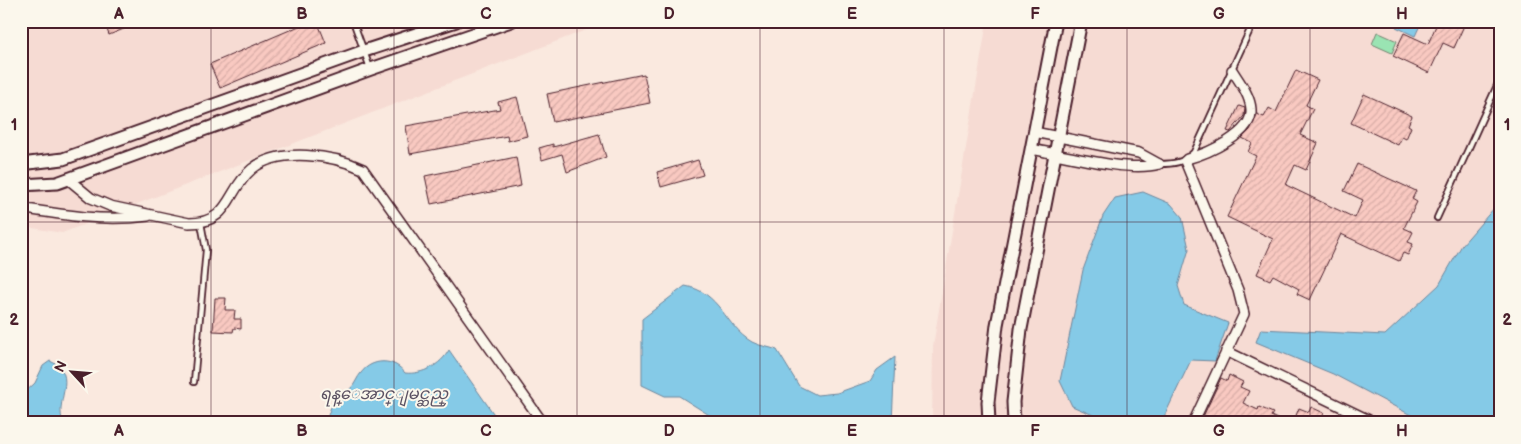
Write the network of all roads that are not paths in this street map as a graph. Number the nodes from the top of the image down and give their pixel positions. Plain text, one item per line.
1 (352, 21) edge
2 (456, 21) edge
3 (510, 21) edge
4 (1056, 21) edge
5 (1081, 21) edge
6 (1254, 21) edge
7 (364, 51) junction
8 (371, 69) junction
9 (1232, 70) junction
10 (1500, 79) edge
11 (1034, 132) junction
12 (1059, 137) junction
13 (1031, 149) junction
14 (1056, 154) junction
15 (1186, 160) junction
16 (21, 164) edge
17 (1158, 164) junction
18 (68, 179) junction
19 (21, 185) edge
20 (21, 208) edge
21 (154, 215) junction
22 (1437, 218) dead end
23 (201, 223) junction
24 (1226, 351) junction
25 (194, 382) dead end
26 (543, 423) edge
27 (989, 423) edge
28 (1014, 423) edge
29 (1193, 423) edge
30 (1376, 423) edge

1 - 7 lane
2 - 7 street
3 - 8 street
4 - 11 street
5 - 12 street
6 - 9 lane
7 - 8 lane
7 - 16 street
8 - 18 street
9 - 15 lane
9 - 15 street
10 - 22 lane
11 - 12 street
11 - 13 street
12 - 14 street
12 - 17 street
13 - 14 street
13 - 27 street
14 - 17 street
14 - 28 street
15 - 17 lane
15 - 24 street
18 - 19 street
18 - 21 street
20 - 21 street
21 - 23 street
23 - 25 lane
23 - 26 street
24 - 29 street
24 - 30 street

